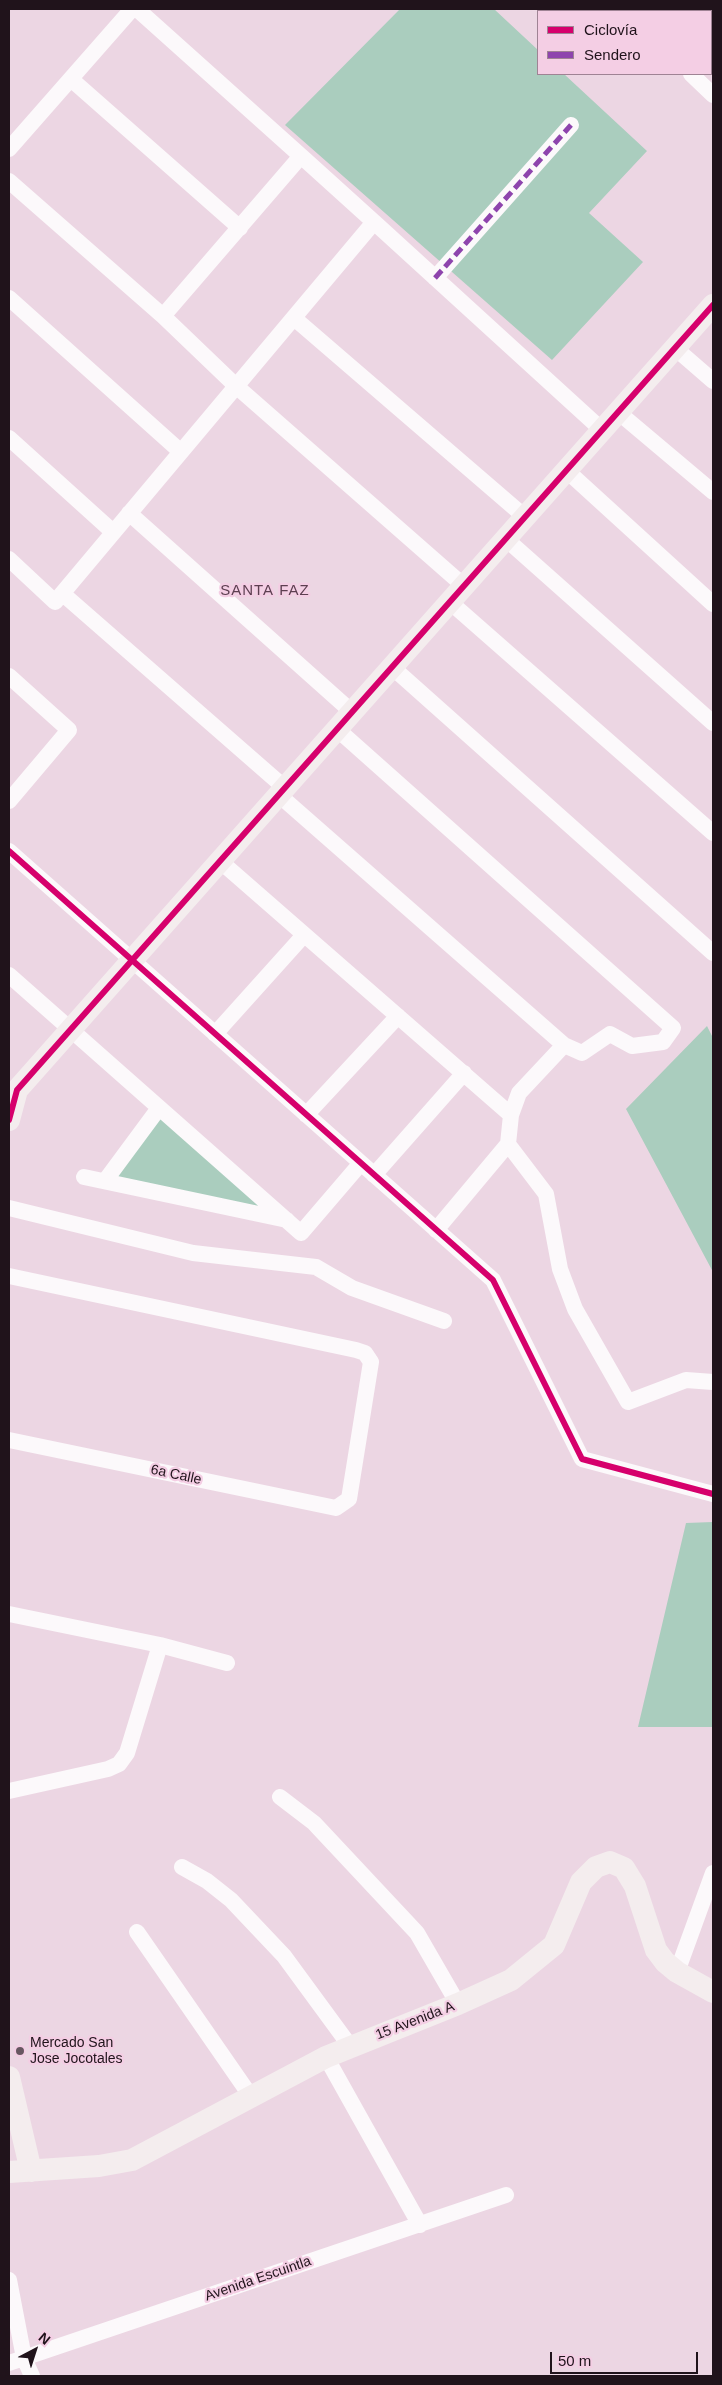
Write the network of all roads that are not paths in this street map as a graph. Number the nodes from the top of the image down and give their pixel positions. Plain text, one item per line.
1 (132, 9) edge
2 (137, 9) edge
3 (693, 75) edge
4 (72, 80) junction
5 (713, 95) edge
6 (570, 126) dead end
7 (9, 149) edge
8 (301, 156) junction
9 (9, 181) edge
10 (374, 222) junction
11 (240, 228) junction
12 (435, 278) junction
13 (9, 298) edge
14 (713, 304) edge
15 (163, 316) junction
16 (294, 318) junction
17 (675, 348) junction
18 (713, 380) edge
19 (236, 386) junction
20 (618, 412) junction
21 (602, 430) junction
22 (9, 438) edge
23 (181, 452) junction
24 (566, 470) junction
25 (713, 492) edge
26 (129, 514) junction
27 (525, 517) junction
28 (113, 532) junction
29 (506, 539) junction
30 (9, 559) edge
31 (63, 594) junction
32 (457, 594) junction
33 (713, 604) edge
34 (392, 667) junction
35 (9, 676) edge
36 (352, 712) junction
37 (713, 723) edge
38 (337, 729) junction
39 (282, 792) junction
40 (9, 801) edge
41 (713, 834) edge
42 (9, 851) edge
43 (220, 861) junction
44 (304, 935) junction
45 (713, 953) edge
46 (132, 960) junction
47 (9, 975) edge
48 (398, 1016) junction
49 (70, 1030) junction
50 (215, 1034) junction
51 (564, 1045) junction
52 (464, 1073) junction
53 (19, 1078) edge
54 (158, 1108) junction
55 (306, 1115) junction
56 (512, 1115) junction
57 (9, 1120) edge
58 (508, 1144) junction
59 (361, 1163) junction
60 (374, 1175) junction
61 (84, 1177) dead end
62 (105, 1181) junction
63 (9, 1208) edge
64 (288, 1220) junction
65 (436, 1230) junction
66 (9, 1276) edge
67 (444, 1321) dead end
68 (713, 1382) edge
69 (9, 1440) edge
70 (713, 1494) edge
71 (9, 1614) edge
72 (160, 1645) junction
73 (227, 1663) dead end
74 (9, 1791) edge
75 (280, 1797) dead end
76 (182, 1868) dead end
77 (713, 1873) edge
78 (137, 1932) dead end
79 (677, 1972) junction
80 (713, 1992) edge
81 (458, 2004) junction
82 (350, 2046) junction
83 (326, 2057) junction
84 (9, 2077) edge
85 (252, 2098) junction
86 (31, 2171) junction
87 (9, 2172) edge
88 (506, 2195) dead end
89 (420, 2225) junction
90 (9, 2280) edge
91 (17, 2360) edge
92 (32, 2376) edge

1 - 4 street
2 - 8 street
3 - 5 street
4 - 7 street
4 - 11 street
6 - 12 street
8 - 10 street
8 - 11 street
9 - 15 street
10 - 12 street
10 - 16 street
11 - 15 street
12 - 21 street
13 - 23 street
14 - 17 street
15 - 19 street
16 - 19 street
16 - 27 street
17 - 18 street
17 - 20 street
19 - 23 street
19 - 32 street
20 - 21 street
20 - 25 street
21 - 24 street
22 - 28 street
23 - 26 street
24 - 27 street
24 - 33 street
26 - 28 street
26 - 36 street
27 - 29 street
28 - 31 street
29 - 32 street
29 - 37 street
30 - 31 street
31 - 39 street
32 - 34 street
32 - 41 street
34 - 36 street
34 - 45 street
35 - 40 street
36 - 38 street
38 - 39 street
38 - 51 street
39 - 43 street
39 - 51 street
42 - 46 street
43 - 44 street
43 - 46 street
44 - 48 street
44 - 50 street
46 - 49 street
46 - 50 street
47 - 49 street
48 - 52 street
48 - 55 street
49 - 53 street
49 - 54 street
50 - 55 street
51 - 56 street
52 - 56 street
52 - 60 street
53 - 57 street
54 - 62 street
54 - 64 street
55 - 59 street
56 - 58 street
58 - 65 street
58 - 68 street
59 - 60 street
59 - 64 street
60 - 65 street
61 - 62 street
62 - 64 street
63 - 67 street
65 - 70 street
66 - 69 street, 6a Calle
71 - 72 street
72 - 73 street
72 - 74 street
75 - 81 street
76 - 82 street
77 - 79 street
78 - 85 street
79 - 80 street, 15 Avenida A
79 - 81 street, 15 Avenida A
81 - 82 street, 15 Avenida A
82 - 83 street, 15 Avenida A
83 - 85 street, 15 Avenida A
83 - 89 street
84 - 86 street
85 - 86 street, 15 Avenida A
86 - 87 street, 15 Avenida A
88 - 89 street, Avenida Escuintla
89 - 91 street, Avenida Escuintla
90 - 91 street
91 - 92 street

